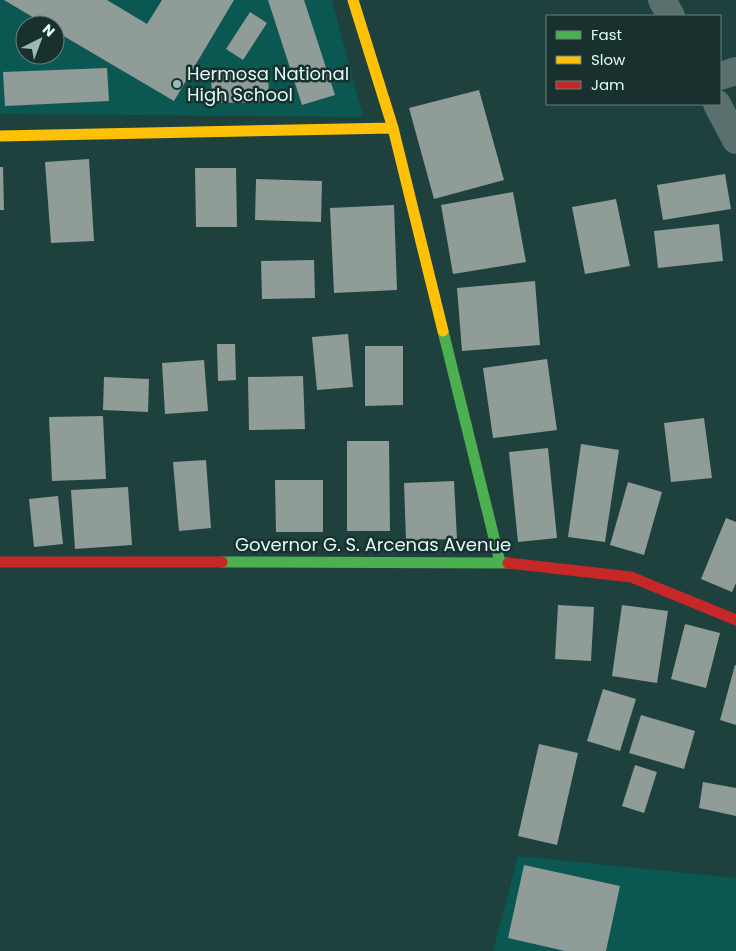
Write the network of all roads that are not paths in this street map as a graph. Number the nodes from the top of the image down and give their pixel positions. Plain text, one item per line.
1 (353, 0) edge
2 (662, 0) edge
3 (670, 15) edge
4 (736, 71) edge
5 (721, 76) edge
6 (718, 105) edge
7 (393, 128) junction
8 (0, 136) edge
9 (736, 140) edge
10 (0, 562) edge
11 (500, 562) junction
12 (736, 620) edge

1 - 7 street
2 - 3 street
4 - 5 street
6 - 9 street
7 - 8 street
7 - 11 street
10 - 11 street, Governor G. S. Arcenas Avenue
11 - 12 street, Governor G. S. Arcenas Avenue

